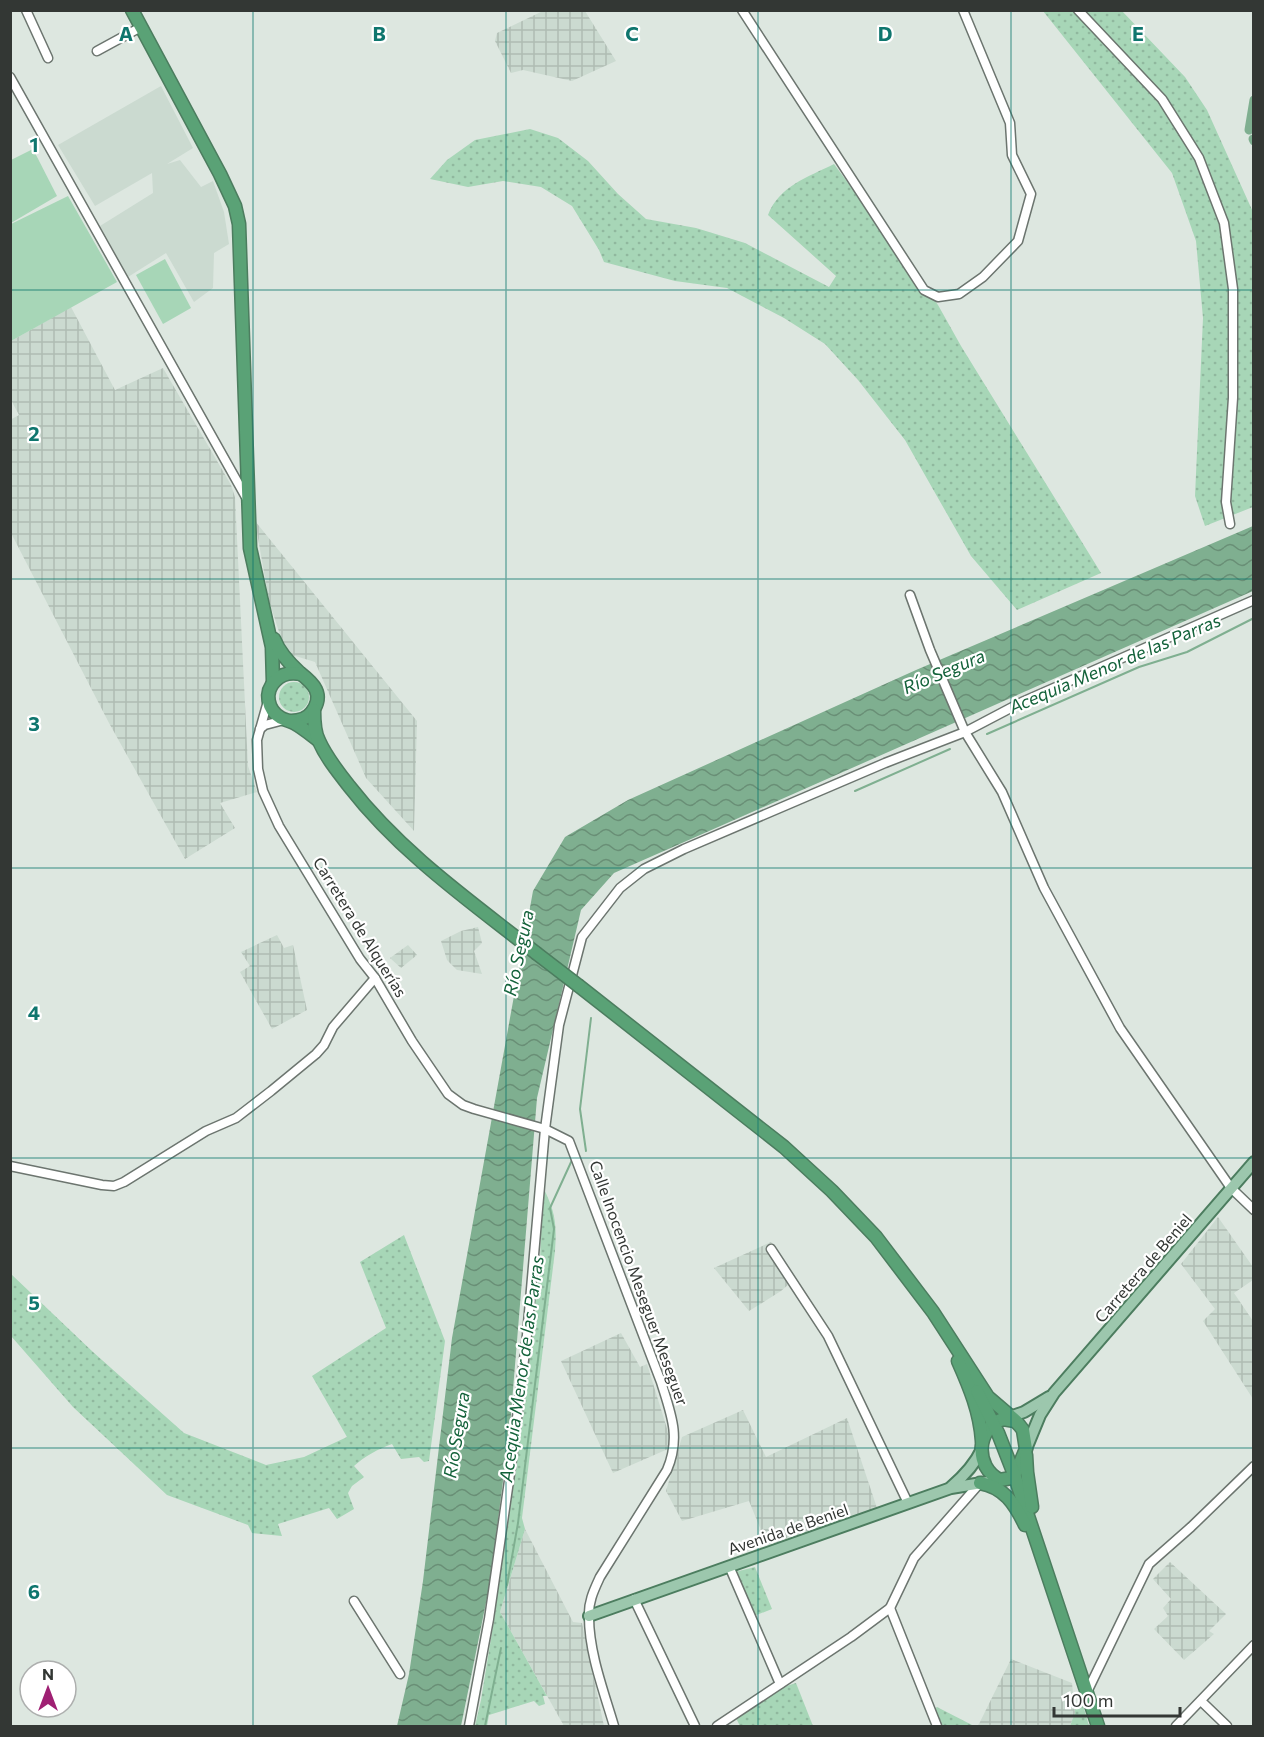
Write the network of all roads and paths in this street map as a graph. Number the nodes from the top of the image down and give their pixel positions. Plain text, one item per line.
1 (26, 10) edge
2 (132, 10) edge
3 (741, 10) edge
4 (963, 10) edge
5 (1078, 10) edge
6 (141, 27) junction
7 (97, 51) dead end
8 (48, 58) dead end
9 (10, 77) edge
10 (248, 502) junction
11 (1230, 524) dead end
12 (910, 595) dead end
13 (1254, 600) edge
14 (266, 622) junction
15 (301, 674) junction
16 (273, 682) junction
17 (268, 701) junction
18 (314, 710) junction
19 (288, 720) junction
20 (260, 730) junction
21 (965, 732) junction
22 (318, 740) junction
23 (375, 978) junction
24 (545, 1129) junction
25 (1254, 1162) edge
26 (10, 1166) edge
27 (1231, 1188) junction
28 (1254, 1209) edge
29 (771, 1250) dead end
30 (939, 1322) junction
31 (1054, 1393) junction
32 (1024, 1412) joint
33 (1006, 1419) junction
34 (982, 1449) junction
35 (1026, 1449) junction
36 (1254, 1466) edge
37 (1014, 1474) junction
38 (980, 1483) junction
39 (998, 1484) junction
40 (951, 1488) junction
41 (908, 1503) junction
42 (729, 1566) junction
43 (1050, 1581) junction
44 (634, 1599) junction
45 (354, 1601) dead end
46 (890, 1608) junction
47 (589, 1616) junction
48 (1254, 1645) edge
49 (400, 1674) dead end
50 (780, 1684) junction
51 (1087, 1692) junction
52 (1201, 1701) junction
53 (469, 1726) edge
54 (614, 1726) edge
55 (694, 1726) edge
56 (717, 1726) edge
57 (937, 1726) edge
58 (1098, 1726) edge
59 (1176, 1726) edge
60 (1227, 1726) edge

1 - 8 street
2 - 6 highway
3 - 4 street
5 - 11 street
6 - 7 street
6 - 10 highway
9 - 10 street
10 - 14 highway
12 - 21 street
13 - 21 street
14 - 15 highway
14 - 16 highway
15 - 16 highway
15 - 18 highway
16 - 17 highway
17 - 19 highway
17 - 20 street, Carretera de Alquerías
18 - 19 highway
18 - 22 highway
19 - 20 street
19 - 22 highway
20 - 23 street, Carretera de Alquerías
21 - 24 street
21 - 27 street
22 - 30 highway, bridge
23 - 24 street, Carretera de Alquerías
23 - 26 street
24 - 47 street, Calle Inocencio Meseguer Meseguer
24 - 53 street
25 - 27 main road, Carretera de Beniel
27 - 28 street
27 - 31 main road, Carretera de Beniel
29 - 41 street
30 - 33 highway
30 - 34 highway
31 - 32 main road
31 - 35 main road
32 - 33 highway
33 - 34 highway
33 - 35 highway
33 - 37 highway
34 - 39 highway
34 - 40 main road
35 - 37 highway
35 - 43 highway
36 - 51 street
37 - 39 highway
37 - 43 highway
38 - 39 highway
38 - 40 main road, Avenida de Beniel
38 - 46 street
39 - 43 highway
40 - 41 main road, Avenida de Beniel
41 - 42 main road, Avenida de Beniel
42 - 44 main road, Avenida de Beniel
42 - 50 street
43 - 51 highway
44 - 47 main road, Avenida de Beniel
44 - 55 street
45 - 49 street
46 - 50 street
46 - 57 street
47 - 54 street, Calle Inocencio Meseguer Meseguer
48 - 52 street
50 - 56 street
51 - 58 highway
52 - 59 street
52 - 60 street

